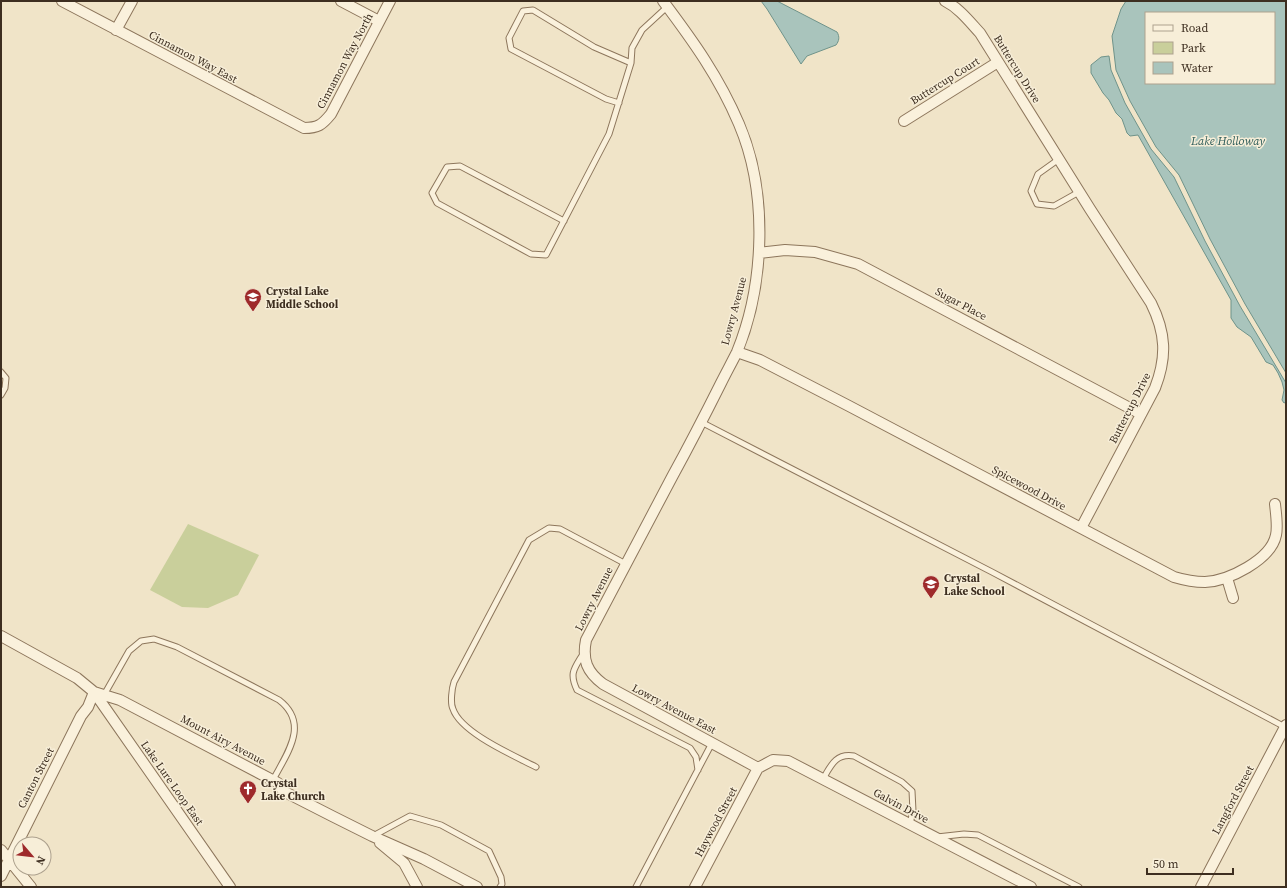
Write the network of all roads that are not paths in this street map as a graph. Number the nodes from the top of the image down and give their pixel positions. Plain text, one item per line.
1 (62, 1) edge
2 (132, 1) edge
3 (341, 1) edge
4 (390, 1) edge
5 (945, 1) edge
6 (665, 4) edge
7 (379, 21) junction
8 (116, 30) junction
9 (998, 62) junction
10 (631, 63) junction
11 (618, 103) junction
12 (904, 121) dead end
13 (316, 128) joint
14 (1059, 159) junction
15 (1079, 192) junction
16 (564, 221) junction
17 (759, 253) junction
18 (737, 352) junction
19 (1, 372) edge
20 (1, 395) edge
21 (1141, 414) junction
22 (701, 422) junction
23 (1275, 504) dead end
24 (1080, 528) junction
25 (626, 564) junction
26 (1227, 578) junction
27 (1233, 598) dead end
28 (1, 636) edge
29 (584, 651) junction
30 (586, 664) joint
31 (94, 692) junction
32 (104, 695) junction
33 (1285, 726) edge
34 (712, 743) junction
35 (536, 767) dead end
36 (758, 768) junction
37 (698, 770) junction
38 (823, 779) junction
39 (273, 780) junction
40 (910, 824) junction
41 (372, 836) junction
42 (934, 837) junction
43 (1, 850) edge
44 (10, 860) junction
45 (1, 876) edge
46 (31, 887) edge
47 (230, 887) edge
48 (417, 887) edge
49 (477, 887) edge
50 (500, 887) edge
51 (636, 887) edge
52 (695, 887) edge
53 (1031, 887) edge
54 (1079, 887) edge
55 (1201, 887) edge

1 - 8 street, Cinnamon Way East
2 - 8 street
3 - 7 street
4 - 7 street, Cinnamon Way North
5 - 9 street, Buttercup Drive
6 - 10 lane
6 - 17 street, Lowry Avenue
7 - 13 street, Cinnamon Way North
8 - 13 street, Cinnamon Way East
9 - 12 street, Buttercup Court
9 - 14 street, Buttercup Drive
10 - 11 lane
10 - 11 lane
11 - 16 lane
14 - 15 street, Buttercup Drive
14 - 15 lane
15 - 21 street, Buttercup Drive
16 - 16 lane
17 - 18 street, Lowry Avenue
17 - 21 street, Sugar Place
18 - 22 street, Lowry Avenue
18 - 24 street, Spicewood Drive
19 - 20 lane
21 - 24 street, Buttercup Drive
22 - 25 street, Lowry Avenue
22 - 33 lane
23 - 26 street, Spicewood Drive
24 - 26 street, Spicewood Drive
25 - 29 street, Lowry Avenue
25 - 35 lane
26 - 27 street
28 - 31 street, Mount Airy Avenue
29 - 30 street, Lowry Avenue
29 - 37 lane
30 - 34 street, Lowry Avenue East
31 - 32 street, Mount Airy Avenue
31 - 44 street, Canton Street
31 - 47 street, Lake Lure Loop East
32 - 39 street, Mount Airy Avenue
32 - 39 lane
33 - 55 street, Langford Street
34 - 36 street, Lowry Avenue East
34 - 37 lane
36 - 38 street, Galvin Drive
36 - 52 street, Haywood Street
37 - 51 lane
38 - 40 street, Galvin Drive
38 - 40 lane
39 - 41 street, Mount Airy Avenue
40 - 42 street, Galvin Drive
41 - 48 street
41 - 49 street, Mount Airy Avenue
41 - 50 lane
42 - 53 street, Galvin Drive
42 - 54 lane
43 - 44 street
44 - 45 street, Canton Street
44 - 46 street

